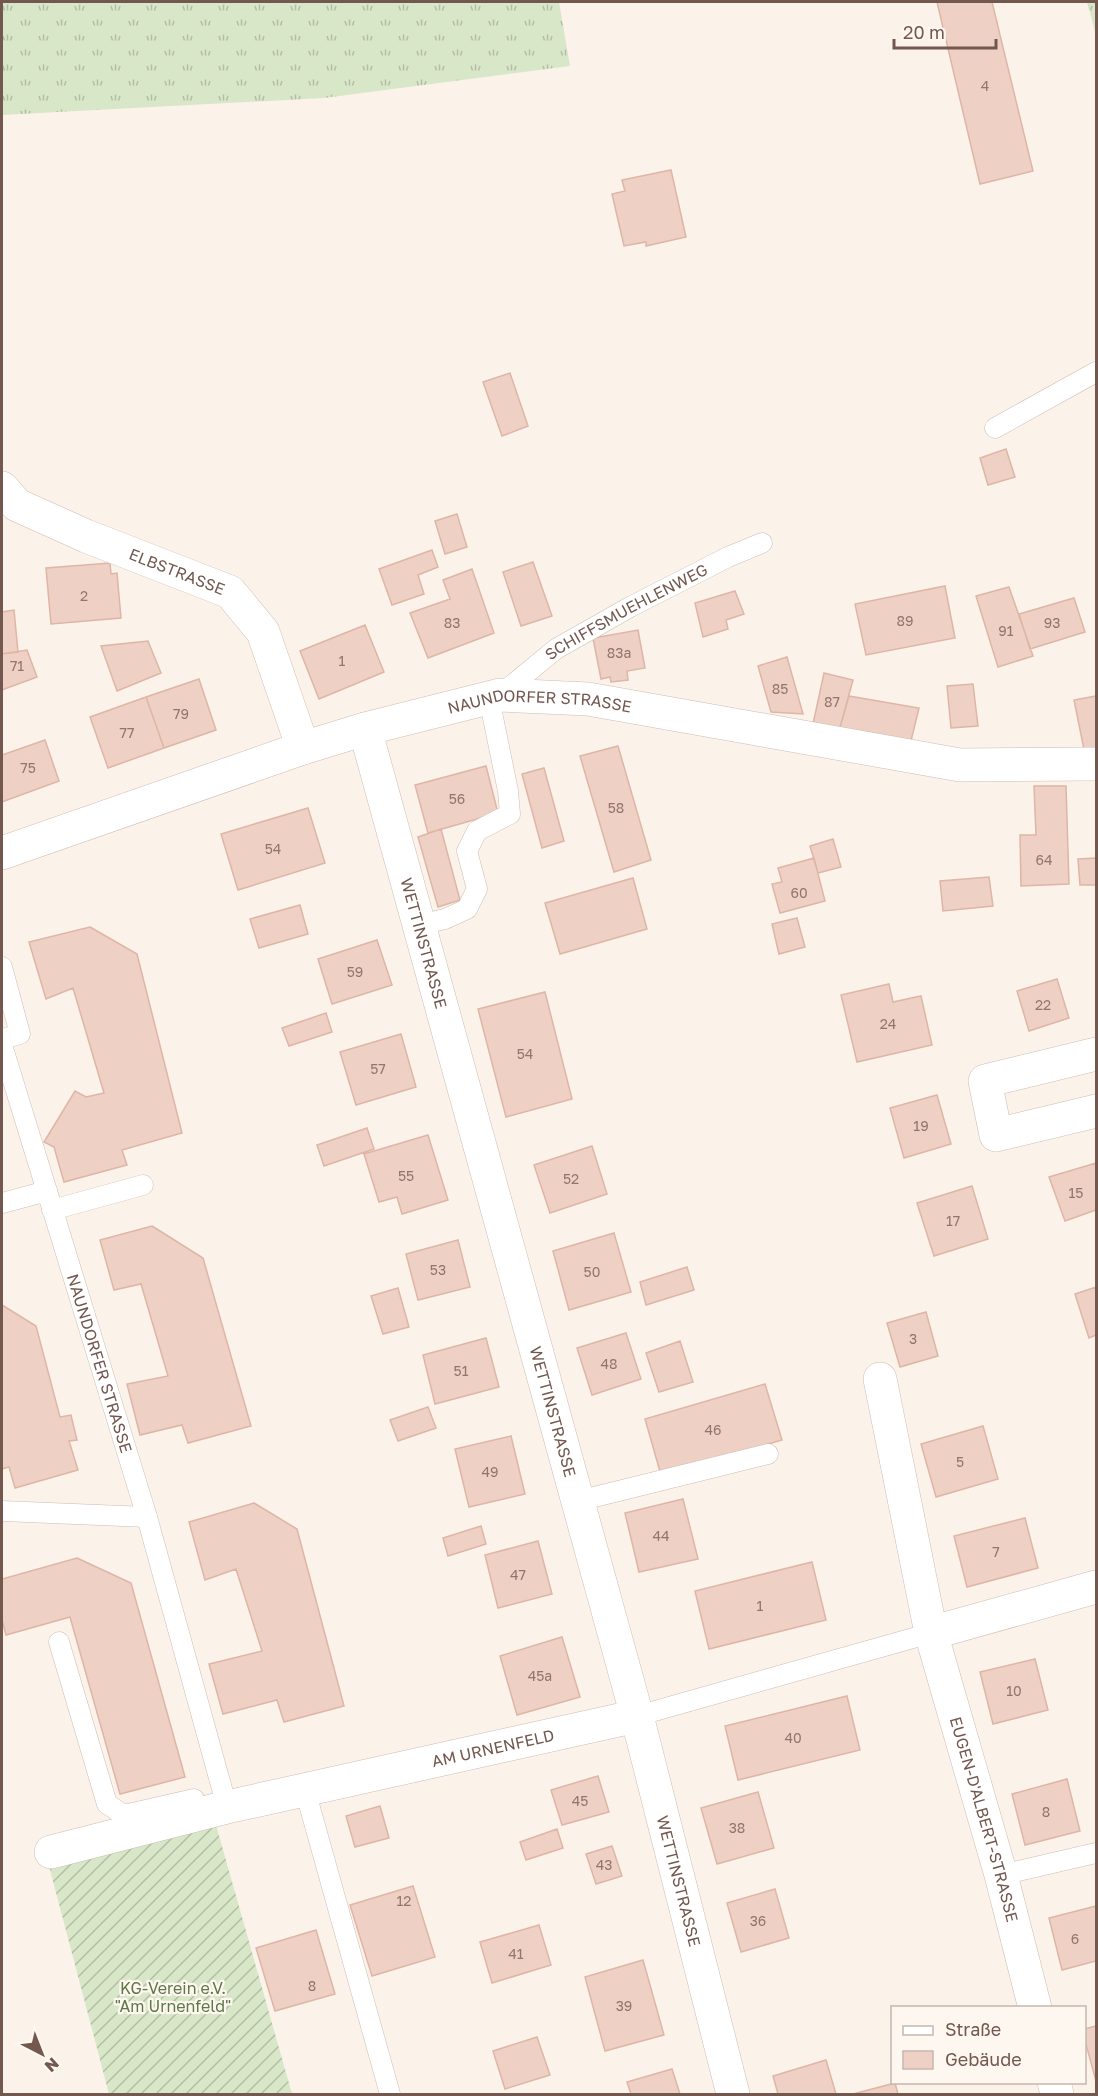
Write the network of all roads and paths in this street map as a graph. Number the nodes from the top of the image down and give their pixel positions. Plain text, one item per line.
1 (1096, 372) edge
2 (995, 428) dead end
3 (2, 488) edge
4 (762, 543) dead end
5 (494, 697) junction
6 (365, 729) junction
7 (303, 748) junction
8 (1096, 765) edge
9 (2, 854) edge
10 (418, 925) junction
11 (2, 967) edge
12 (2, 1039) edge
13 (2, 1045) edge
14 (1096, 1054) edge
15 (1096, 1111) edge
16 (143, 1185) dead end
17 (46, 1191) junction
18 (2, 1203) edge
19 (52, 1210) junction
20 (880, 1379) dead end
21 (768, 1454) dead end
22 (578, 1501) junction
23 (2, 1511) edge
24 (147, 1517) junction
25 (1096, 1587) edge
26 (931, 1633) junction
27 (59, 1642) dead end
28 (637, 1716) junction
29 (305, 1790) junction
30 (225, 1800) junction
31 (51, 1852) dead end
32 (1096, 1853) edge
33 (1001, 1875) junction
34 (1035, 2006) edge
35 (390, 2094) edge
36 (733, 2094) edge

1 - 2 lane
3 - 7 street, ELBSTRASSE
4 - 5 lane, SCHIFFSMUEHLENWEG
5 - 6 street, NAUNDORFER STRASSE
5 - 8 street, NAUNDORFER STRASSE
5 - 10 lane
6 - 7 street, NAUNDORFER STRASSE
6 - 10 street, WETTINSTRASSE
7 - 9 street, NAUNDORFER STRASSE
10 - 22 street, WETTINSTRASSE
11 - 12 lane
13 - 17 lane, NAUNDORFER STRASSE
14 - 15 street
16 - 19 lane
17 - 18 lane
17 - 19 lane, NAUNDORFER STRASSE
19 - 24 lane, NAUNDORFER STRASSE
20 - 26 street, EUGEN-D'ALBERT-STRASSE
21 - 22 lane
22 - 28 street, WETTINSTRASSE
23 - 24 lane
24 - 30 lane, NAUNDORFER STRASSE
25 - 26 street
26 - 28 lane, AM URNENFELD
26 - 33 street, EUGEN-D'ALBERT-STRASSE
27 - 30 lane
28 - 29 street, AM URNENFELD
28 - 36 street, WETTINSTRASSE
29 - 30 street, AM URNENFELD
29 - 35 lane
30 - 31 street, AM URNENFELD
32 - 33 lane
33 - 34 street, EUGEN-D'ALBERT-STRASSE

